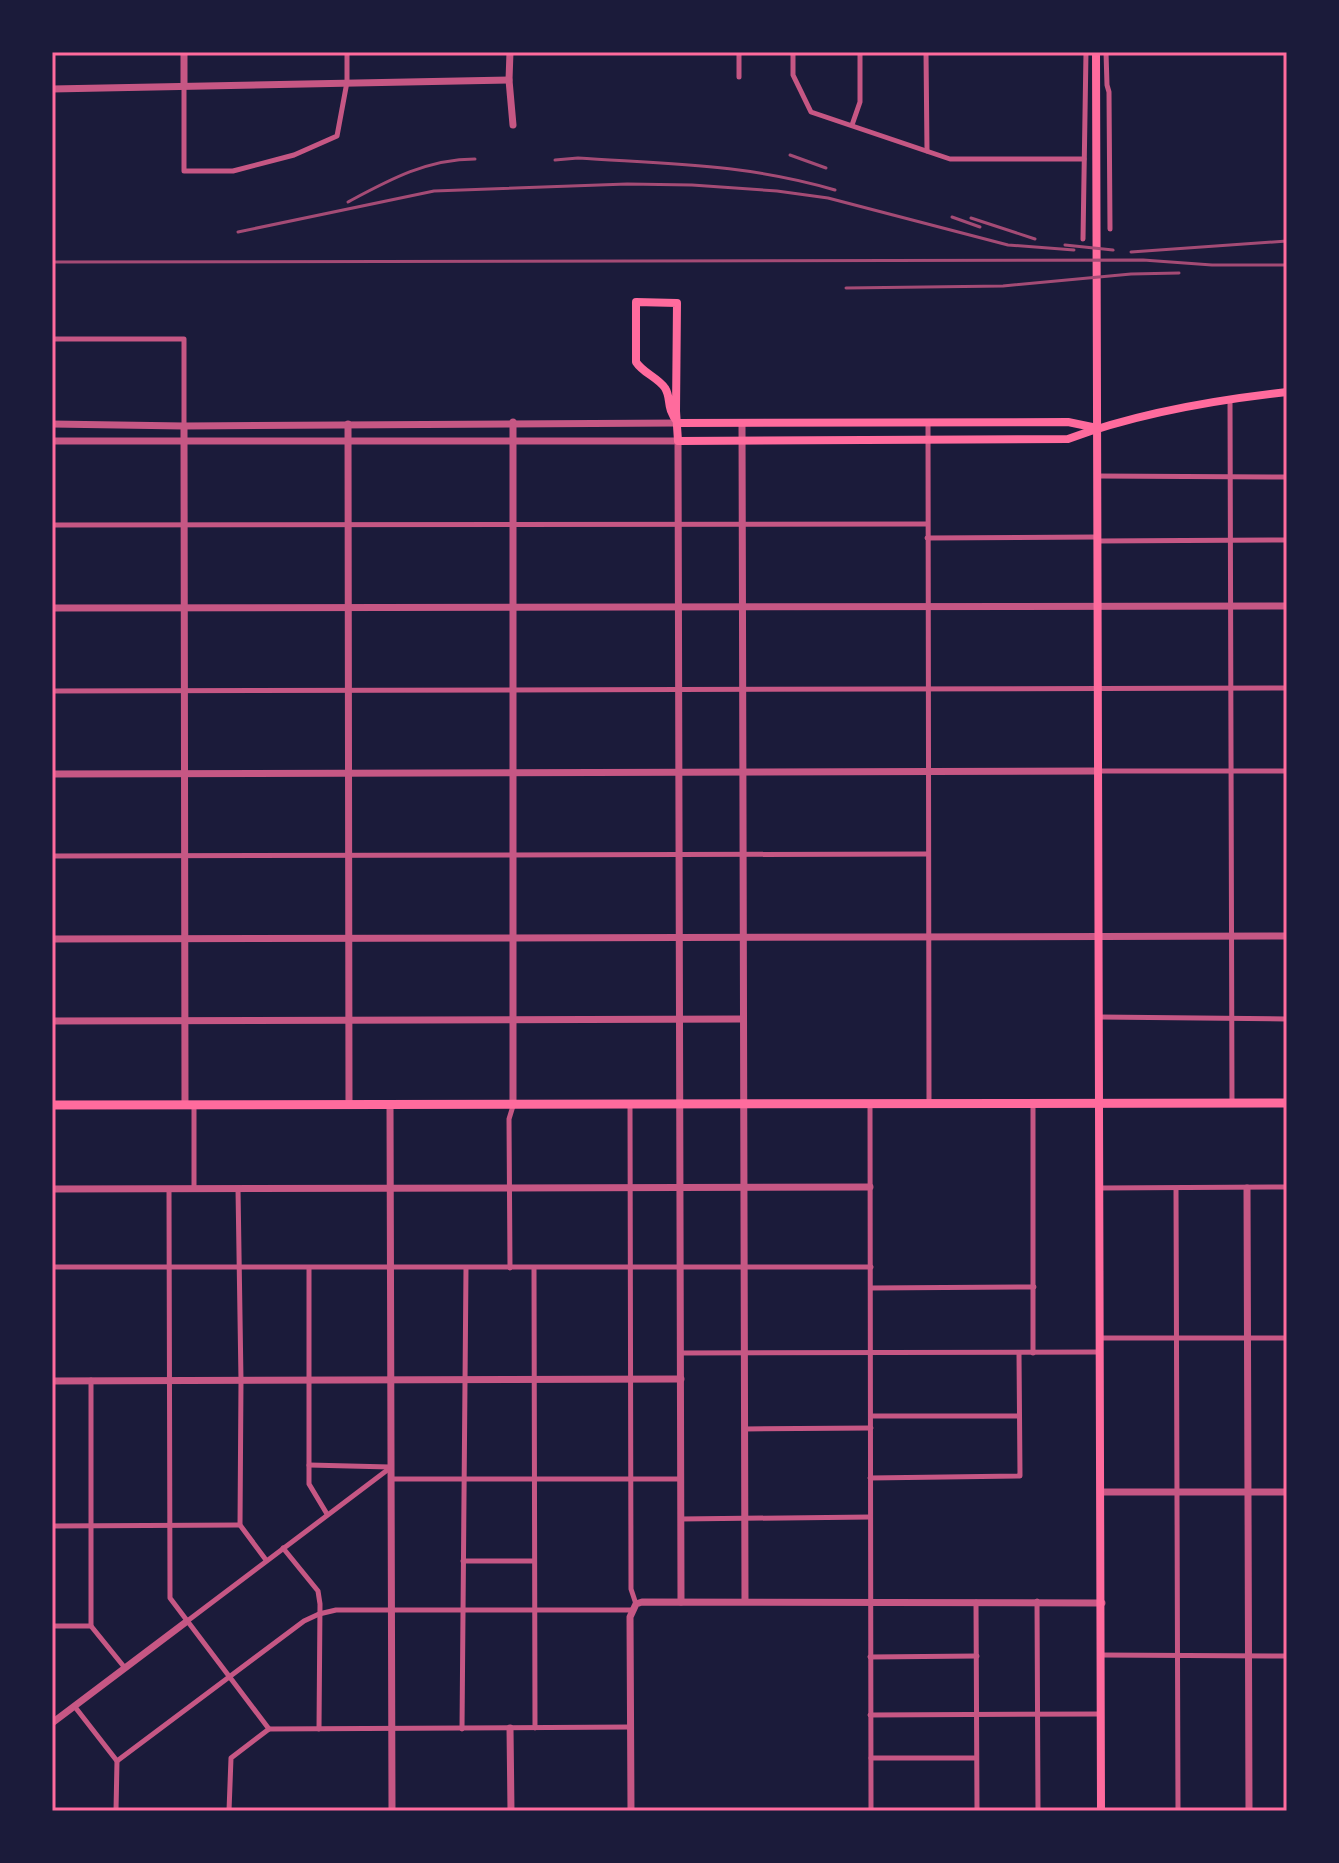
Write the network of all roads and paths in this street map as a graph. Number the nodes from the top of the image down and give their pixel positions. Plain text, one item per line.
1 (184, 52) edge
2 (347, 52) edge
3 (510, 52) edge
4 (739, 52) edge
5 (793, 52) edge
6 (860, 52) edge
7 (926, 52) edge
8 (1086, 52) edge
9 (1096, 52) edge
10 (1106, 52) edge
11 (739, 77) dead end
12 (509, 80) junction
13 (347, 82) junction
14 (184, 86) junction
15 (52, 89) edge
16 (513, 125) dead end
17 (852, 125) junction
18 (927, 151) junction
19 (1084, 159) junction
20 (1110, 229) dead end
21 (1083, 239) dead end
22 (52, 339) edge
23 (1287, 392) edge
24 (1230, 400) junction
25 (513, 422) junction
26 (678, 423) junction
27 (742, 423) junction
28 (928, 423) junction
29 (52, 424) edge
30 (348, 424) junction
31 (184, 426) junction
32 (1098, 428) junction
33 (349, 440) junction
34 (514, 440) junction
35 (742, 440) junction
36 (52, 441) edge
37 (184, 441) junction
38 (678, 441) junction
39 (928, 441) junction
40 (1097, 476) junction
41 (1231, 477) junction
42 (1287, 477) edge
43 (514, 524) junction
44 (679, 524) junction
45 (742, 524) junction
46 (927, 524) junction
47 (52, 525) edge
48 (184, 525) junction
49 (350, 525) junction
50 (927, 538) junction
51 (1097, 539) junction
52 (1231, 540) junction
53 (1287, 540) edge
54 (1097, 605) junction
55 (742, 606) junction
56 (928, 606) junction
57 (1231, 606) junction
58 (1287, 606) edge
59 (514, 607) junction
60 (679, 607) junction
61 (52, 608) edge
62 (185, 608) junction
63 (349, 608) junction
64 (1231, 688) junction
65 (1287, 688) edge
66 (1096, 689) junction
67 (184, 690) junction
68 (514, 690) junction
69 (679, 690) junction
70 (742, 690) junction
71 (928, 690) junction
72 (52, 691) edge
73 (349, 691) junction
74 (1231, 770) junction
75 (928, 771) junction
76 (1097, 771) junction
77 (1287, 771) edge
78 (349, 772) junction
79 (680, 772) junction
80 (742, 772) junction
81 (184, 773) junction
82 (52, 774) edge
83 (513, 774) junction
84 (928, 854) junction
85 (514, 855) junction
86 (680, 855) junction
87 (743, 855) junction
88 (52, 856) edge
89 (184, 856) junction
90 (349, 856) junction
91 (1098, 935) junction
92 (680, 936) junction
93 (743, 936) junction
94 (1231, 936) junction
95 (1287, 936) edge
96 (513, 937) junction
97 (928, 937) junction
98 (184, 938) junction
99 (349, 938) junction
100 (52, 939) edge
101 (1099, 1017) junction
102 (1231, 1018) junction
103 (743, 1019) junction
104 (1287, 1019) edge
105 (513, 1020) junction
106 (680, 1020) junction
107 (52, 1021) edge
108 (185, 1021) junction
109 (349, 1021) junction
110 (681, 1103) junction
111 (744, 1103) junction
112 (929, 1103) junction
113 (1033, 1103) junction
114 (1100, 1103) junction
115 (1232, 1103) junction
116 (1287, 1103) edge
117 (349, 1104) junction
118 (390, 1104) junction
119 (513, 1104) junction
120 (630, 1104) junction
121 (870, 1104) junction
122 (52, 1105) edge
123 (190, 1105) junction
124 (870, 1187) junction
125 (1287, 1187) edge
126 (629, 1188) junction
127 (681, 1188) junction
128 (744, 1188) junction
129 (1101, 1188) junction
130 (1247, 1188) junction
131 (52, 1189) edge
132 (169, 1189) junction
133 (194, 1189) junction
134 (238, 1189) junction
135 (392, 1189) junction
136 (510, 1189) junction
137 (1176, 1189) junction
138 (52, 1267) edge
139 (170, 1267) junction
140 (240, 1267) junction
141 (630, 1267) junction
142 (681, 1267) junction
143 (744, 1267) junction
144 (871, 1267) junction
145 (309, 1268) junction
146 (391, 1268) junction
147 (466, 1268) junction
148 (510, 1268) junction
149 (534, 1268) junction
150 (1034, 1287) junction
151 (871, 1288) junction
152 (1101, 1338) junction
153 (1177, 1338) junction
154 (1247, 1338) junction
155 (1287, 1338) edge
156 (1101, 1352) junction
157 (681, 1353) junction
158 (744, 1353) junction
159 (871, 1353) junction
160 (1019, 1353) junction
161 (1033, 1353) junction
162 (629, 1379) junction
163 (681, 1379) junction
164 (91, 1380) junction
165 (171, 1380) junction
166 (241, 1380) junction
167 (310, 1380) junction
168 (464, 1380) junction
169 (535, 1380) junction
170 (52, 1381) edge
171 (392, 1381) junction
172 (871, 1416) junction
173 (1019, 1416) junction
174 (871, 1428) junction
175 (745, 1429) junction
176 (309, 1465) junction
177 (391, 1467) junction
178 (870, 1478) junction
179 (391, 1479) junction
180 (464, 1479) junction
181 (535, 1479) junction
182 (630, 1479) junction
183 (681, 1479) junction
184 (1248, 1491) junction
185 (1102, 1492) junction
186 (1177, 1492) junction
187 (1287, 1492) edge
188 (327, 1514) junction
189 (870, 1517) junction
190 (681, 1519) junction
191 (744, 1519) junction
192 (240, 1525) junction
193 (52, 1526) edge
194 (91, 1526) junction
195 (170, 1526) junction
196 (283, 1548) junction
197 (266, 1560) junction
198 (463, 1561) junction
199 (535, 1561) junction
200 (745, 1601) junction
201 (870, 1601) junction
202 (976, 1601) junction
203 (1037, 1601) junction
204 (681, 1602) junction
205 (1102, 1603) junction
206 (633, 1607) junction
207 (534, 1610) junction
208 (392, 1611) junction
209 (463, 1611) junction
210 (319, 1614) junction
211 (186, 1622) junction
212 (52, 1626) edge
213 (91, 1626) junction
214 (1101, 1655) junction
215 (977, 1656) junction
216 (1177, 1656) junction
217 (1249, 1656) junction
218 (1287, 1656) edge
219 (870, 1657) junction
220 (125, 1668) junction
221 (230, 1677) junction
222 (75, 1707) junction
223 (976, 1714) junction
224 (1037, 1714) junction
225 (1101, 1714) junction
226 (870, 1715) junction
227 (52, 1723) edge
228 (630, 1727) junction
229 (510, 1728) junction
230 (535, 1728) junction
231 (269, 1729) junction
232 (319, 1729) junction
233 (392, 1729) junction
234 (462, 1729) junction
235 (871, 1758) junction
236 (976, 1758) junction
237 (117, 1761) junction
238 (116, 1811) edge
239 (229, 1811) edge
240 (392, 1811) edge
241 (511, 1811) edge
242 (631, 1811) edge
243 (871, 1811) edge
244 (977, 1811) edge
245 (1038, 1811) edge
246 (1101, 1811) edge
247 (1178, 1811) edge
248 (1249, 1811) edge

1 - 14 street
2 - 13 street
3 - 12 street
4 - 11 street
5 - 17 street
6 - 17 street
7 - 18 street
8 - 19 street
9 - 32 main road
10 - 20 street
12 - 13 street
12 - 16 street
13 - 14 street
13 - 14 street
14 - 15 street
17 - 18 street
18 - 19 street
19 - 21 street
22 - 31 street
23 - 24 main road
24 - 32 main road
24 - 41 street
25 - 26 street
25 - 30 street
25 - 34 street
26 - 26 main road
26 - 27 main road
26 - 38 main road
27 - 28 main road
27 - 35 street
28 - 32 main road
28 - 39 street
29 - 31 street
30 - 31 street
30 - 33 street
31 - 37 street
32 - 39 main road
32 - 40 main road
33 - 34 street
33 - 37 street
33 - 49 street
34 - 38 street
34 - 43 street
35 - 38 main road
35 - 39 main road
35 - 45 street
36 - 37 street
37 - 48 street
38 - 44 street
39 - 46 street
40 - 41 street
40 - 51 main road
41 - 42 street
41 - 52 street
43 - 44 street
43 - 49 street
43 - 59 street
44 - 45 street
44 - 60 street
45 - 46 street
45 - 55 street
46 - 50 street
47 - 48 street
48 - 49 street
48 - 62 street
49 - 63 street
50 - 51 street
50 - 56 street
51 - 52 street
51 - 54 main road
52 - 53 street
52 - 57 street
54 - 56 street
54 - 57 street
54 - 66 main road
55 - 56 street
55 - 60 street
55 - 70 street
56 - 71 street
57 - 58 street
57 - 64 street
59 - 60 street
59 - 63 street
59 - 68 street
60 - 69 street
61 - 62 street
62 - 63 street
62 - 67 street
63 - 73 street
64 - 65 street
64 - 66 street
64 - 74 street
66 - 71 street
66 - 76 main road
67 - 72 street
67 - 73 street
67 - 81 street
68 - 69 street
68 - 73 street
68 - 83 street
69 - 70 street
69 - 79 street
70 - 71 street
70 - 80 street
71 - 75 street
73 - 78 street
74 - 76 street
74 - 77 street
74 - 94 street
75 - 76 street
75 - 80 street
75 - 84 street
76 - 91 main road
78 - 81 street
78 - 83 street
78 - 90 street
79 - 80 street
79 - 83 street
79 - 86 street
80 - 87 street
81 - 82 street
81 - 89 street
83 - 85 street
84 - 87 street
84 - 97 street
85 - 86 street
85 - 90 street
85 - 96 street
86 - 87 street
86 - 92 street
87 - 93 street
88 - 89 street
89 - 90 street
89 - 98 street
90 - 99 street
91 - 94 street
91 - 97 street
91 - 101 main road
92 - 93 street
92 - 96 street
92 - 106 street
93 - 97 street
93 - 103 street
94 - 95 street
94 - 102 street
96 - 99 street
96 - 105 street
97 - 112 street
98 - 99 street
98 - 100 street
98 - 108 street
99 - 109 street
101 - 102 street
101 - 114 main road
102 - 104 street
102 - 115 street
103 - 106 street
103 - 111 street
105 - 106 street
105 - 109 street
105 - 119 street
106 - 110 street
107 - 108 street
108 - 109 street
108 - 123 street
109 - 117 street
110 - 111 highway
110 - 120 highway
110 - 127 street
111 - 121 highway
111 - 128 street
112 - 113 highway
112 - 121 highway
113 - 114 highway
113 - 150 street
114 - 115 highway
114 - 129 main road
115 - 116 highway
117 - 118 highway
117 - 123 highway
118 - 119 highway
118 - 135 street
119 - 120 highway
119 - 136 street
120 - 126 street
121 - 124 street
122 - 123 highway
123 - 133 street
124 - 128 street
124 - 144 street
125 - 130 street
126 - 127 street
126 - 136 street
126 - 141 street
127 - 128 street
127 - 142 street
128 - 143 street
129 - 137 street
129 - 152 main road
130 - 137 street
130 - 154 street
131 - 132 street
132 - 133 street
132 - 139 street
133 - 134 street
134 - 135 street
134 - 140 street
135 - 136 street
135 - 146 street
136 - 148 street
137 - 153 street
138 - 139 street
139 - 140 street
139 - 165 street
140 - 145 street
140 - 166 street
141 - 142 street
141 - 149 street
141 - 162 street
142 - 143 street
142 - 157 street
143 - 144 street
143 - 158 street
144 - 151 street
145 - 146 street
145 - 167 street
146 - 147 street
146 - 171 street
147 - 148 street
147 - 168 street
148 - 149 street
149 - 169 street
150 - 151 street
150 - 161 street
151 - 159 street
152 - 153 street
152 - 156 main road
153 - 154 street
153 - 186 street
154 - 155 street
154 - 184 street
156 - 161 street
156 - 185 main road
157 - 158 street
157 - 163 street
158 - 159 street
158 - 175 street
159 - 160 street
159 - 172 street
160 - 161 street
160 - 173 street
162 - 163 street
162 - 169 street
162 - 182 street
163 - 183 street
164 - 165 street
164 - 170 street
164 - 194 street
165 - 166 street
165 - 195 street
166 - 167 street
166 - 192 street
167 - 171 street
167 - 176 street
168 - 169 street
168 - 171 street
168 - 180 street
169 - 181 street
171 - 177 street
172 - 173 street
172 - 174 street
173 - 178 street
174 - 175 street
174 - 178 street
175 - 191 street
176 - 177 street
176 - 188 street
177 - 179 street
177 - 188 street
178 - 189 street
179 - 180 street
179 - 208 street
180 - 181 street
180 - 198 street
181 - 182 street
181 - 199 street
182 - 183 street
182 - 206 street
183 - 190 street
184 - 186 street
184 - 187 street
184 - 217 street
185 - 186 street
185 - 205 main road
186 - 216 street
188 - 196 street
189 - 191 street
189 - 201 street
190 - 191 street
190 - 204 street
191 - 200 street
192 - 195 street
192 - 197 street
193 - 194 street
194 - 195 street
194 - 213 street
195 - 211 street
196 - 197 street
196 - 210 street
197 - 211 street
198 - 199 street
198 - 209 street
199 - 207 street
200 - 201 street
200 - 204 street
201 - 202 street
201 - 219 street
202 - 203 street
202 - 215 street
203 - 205 street
203 - 224 street
204 - 206 street
205 - 214 main road
206 - 207 street
206 - 228 street
207 - 209 street
207 - 230 street
208 - 209 street
208 - 210 street
208 - 233 street
209 - 234 street
210 - 221 street
210 - 232 street
211 - 220 street
211 - 221 street
212 - 213 street
213 - 220 street
214 - 216 street
214 - 225 main road
215 - 219 street
215 - 223 street
216 - 217 street
216 - 247 street
217 - 218 street
217 - 248 street
219 - 226 street
220 - 222 street
221 - 231 street
221 - 237 street
222 - 227 street
222 - 237 street
223 - 224 street
223 - 226 street
223 - 236 street
224 - 225 street
224 - 245 street
225 - 246 main road
226 - 235 street
228 - 230 street
228 - 242 street
229 - 230 street
229 - 234 street
229 - 241 street
231 - 232 street
231 - 239 street
232 - 233 street
233 - 234 street
233 - 240 street
235 - 236 street
235 - 243 street
236 - 244 street
237 - 238 street

